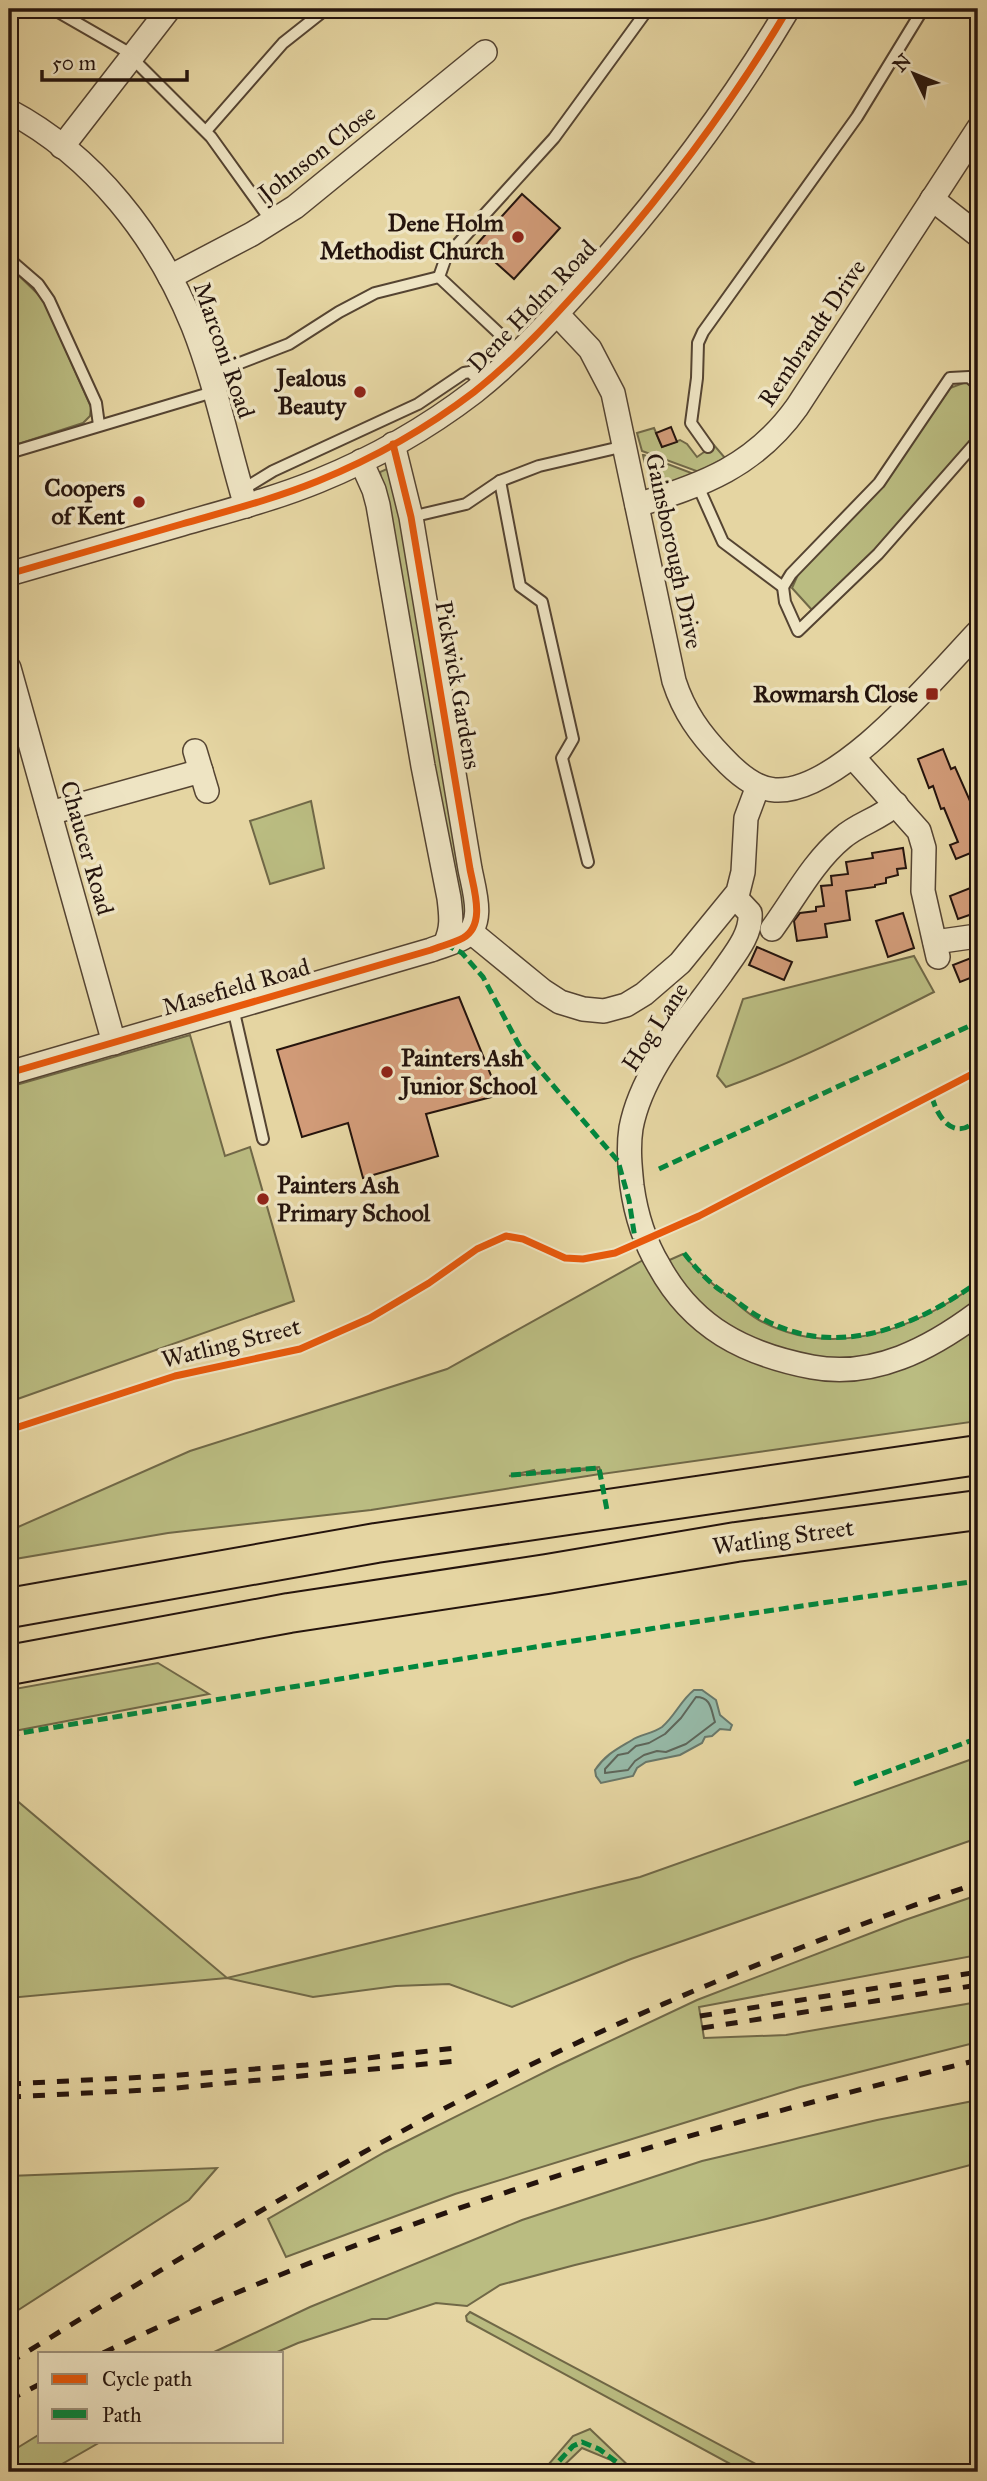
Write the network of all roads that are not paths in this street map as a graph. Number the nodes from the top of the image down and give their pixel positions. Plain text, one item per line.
1 (53, 9) edge
2 (169, 9) edge
3 (326, 9) edge
4 (648, 9) edge
5 (788, 9) edge
6 (923, 9) edge
7 (485, 51) dead end
8 (132, 56) junction
9 (9, 111) edge
10 (978, 129) edge
11 (206, 131) junction
12 (62, 147) junction
13 (932, 200) junction
14 (272, 222) junction
15 (978, 235) edge
16 (9, 259) edge
17 (170, 277) junction
18 (439, 277) junction
19 (556, 314) junction
20 (519, 352) junction
21 (211, 383) junction
22 (483, 385) junction
23 (978, 385) edge
24 (99, 425) junction
25 (978, 440) edge
26 (393, 444) junction
27 (626, 446) junction
28 (708, 447) dead end
29 (9, 453) edge
30 (362, 461) junction
31 (500, 481) junction
32 (698, 486) junction
33 (244, 498) junction
34 (637, 505) junction
35 (411, 517) junction
36 (9, 574) edge
37 (783, 587) junction
38 (412, 618) junction
39 (978, 632) edge
40 (9, 668) edge
41 (853, 757) junction
42 (437, 764) junction
43 (201, 771) dead end
44 (758, 786) junction
45 (896, 804) junction
46 (50, 813) junction
47 (588, 862) dead end
48 (736, 897) junction
49 (772, 929) dead end
50 (471, 932) junction
51 (970, 937) dead end
52 (446, 944) junction
53 (233, 1008) junction
54 (114, 1043) junction
55 (9, 1073) edge
56 (264, 1139) dead end
57 (978, 1313) edge
58 (978, 1455) edge
59 (978, 1510) edge
60 (9, 1608) edge
61 (9, 1665) edge

1 - 8 lane
2 - 8 street
3 - 11 lane
4 - 18 lane
5 - 19 street, Dene Holm Road
6 - 28 lane
7 - 14 street, Johnson Close
8 - 11 lane
8 - 12 street
9 - 12 street, Marconi Road
10 - 13 street, Rembrandt Drive
11 - 14 lane
12 - 17 street, Marconi Road
13 - 15 street
13 - 32 street, Rembrandt Drive
14 - 17 street, Johnson Close
16 - 24 lane
17 - 21 street, Marconi Road
18 - 20 lane
18 - 21 lane
19 - 20 street, Dene Holm Road
19 - 27 street, Gainsborough Drive
20 - 22 street, Dene Holm Road
21 - 24 lane
21 - 33 street, Marconi Road
22 - 26 street, Dene Holm Road
22 - 33 lane
23 - 37 lane
24 - 29 lane
25 - 37 lane
26 - 30 street, Dene Holm Road
26 - 35 street, Pickwick Gardens
27 - 31 lane
27 - 34 street, Gainsborough Drive
30 - 33 street, Dene Holm Road
30 - 38 street, Pickwick Gardens
31 - 35 lane
31 - 47 lane
32 - 34 street, Rembrandt Drive
32 - 37 lane
33 - 36 street, Dene Holm Road
34 - 44 street, Gainsborough Drive
35 - 38 street, Pickwick Gardens
38 - 42 street, Pickwick Gardens
39 - 41 street
40 - 46 street, Chaucer Road
41 - 44 street
41 - 45 street
42 - 50 street, Pickwick Gardens
42 - 52 street, Pickwick Gardens
43 - 46 street
44 - 48 street
45 - 49 street
45 - 51 street
46 - 54 street, Chaucer Road
48 - 50 street
48 - 57 street, Hog Lane
50 - 52 street, Masefield Road
52 - 53 street, Masefield Road
53 - 54 street, Masefield Road
53 - 56 lane
54 - 55 street, Masefield Road
58 - 60 highway
59 - 61 highway, Watling Street

